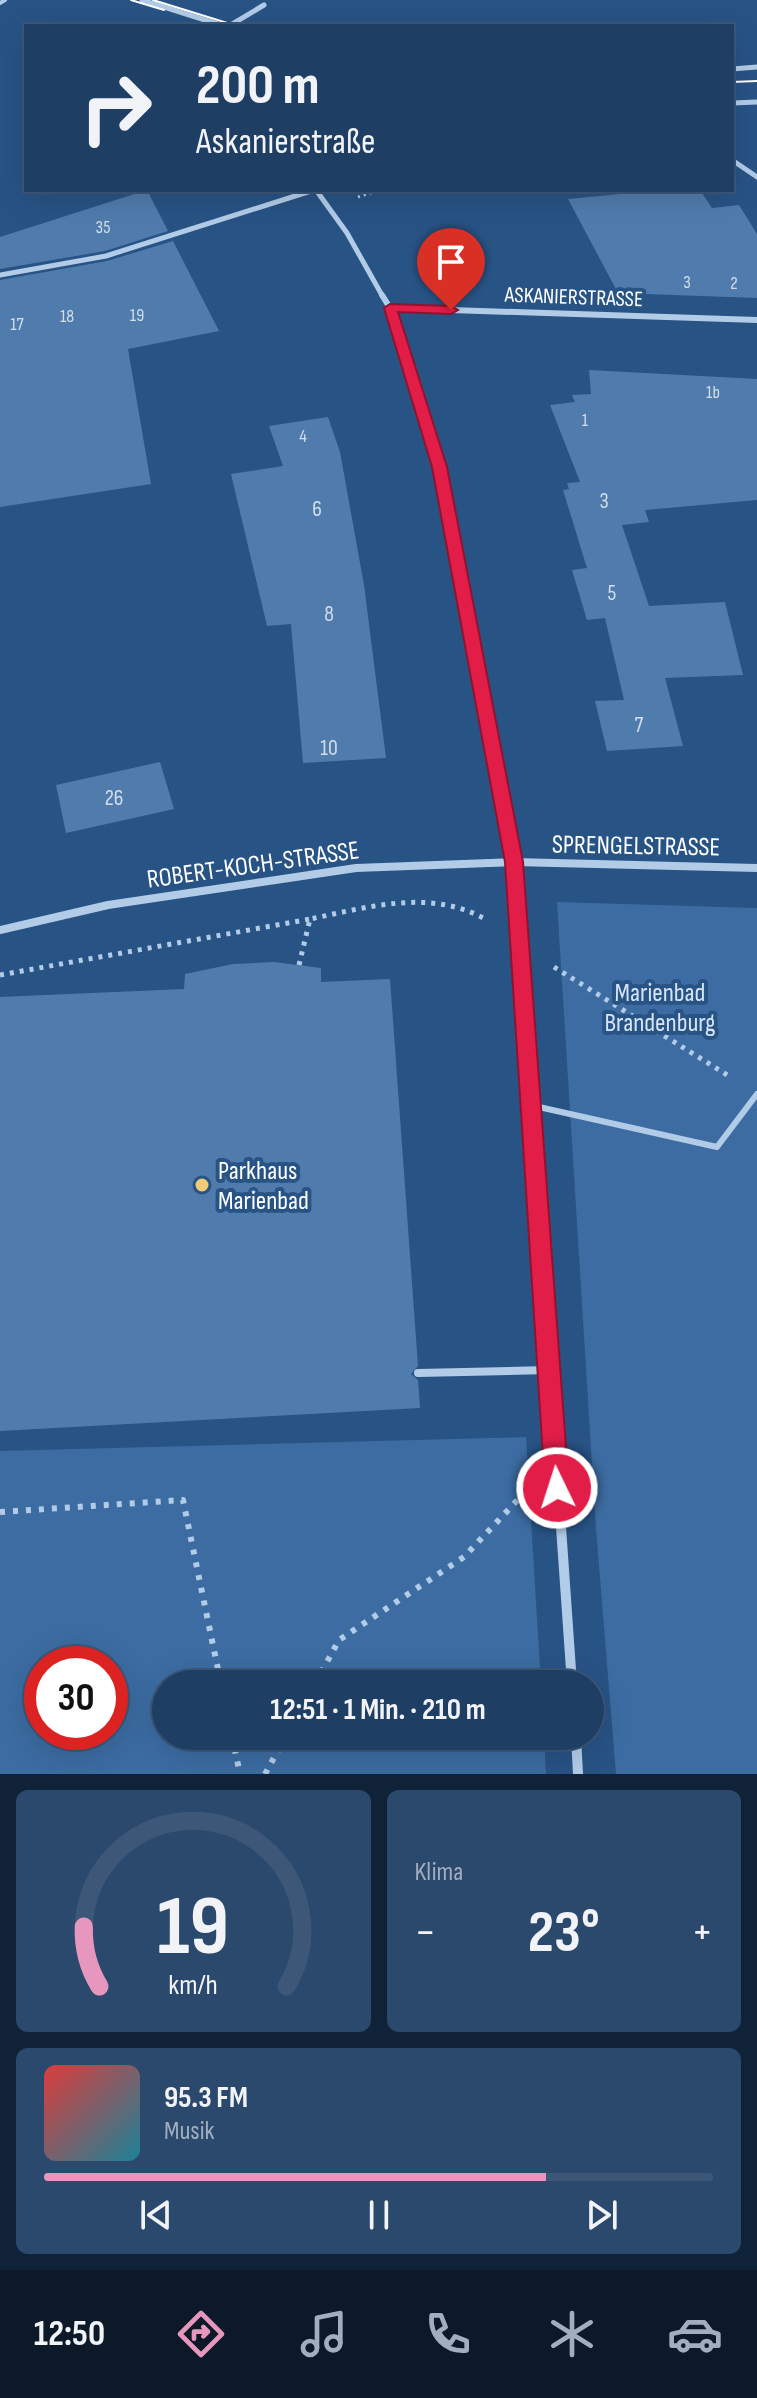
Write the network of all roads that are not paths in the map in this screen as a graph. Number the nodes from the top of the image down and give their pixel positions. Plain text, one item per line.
1 (142, 0) edge
2 (264, 5) dead end
3 (220, 24) edge
4 (230, 24) edge
5 (757, 67) edge
6 (734, 69) edge
7 (757, 102) edge
8 (734, 103) edge
9 (734, 161) edge
10 (757, 177) edge
11 (309, 192) edge
12 (316, 192) edge
13 (0, 275) edge
14 (390, 308) junction
15 (757, 320) edge
16 (514, 862) junction
17 (757, 868) edge
18 (0, 930) edge
19 (757, 1094) edge
20 (530, 1105) junction
21 (548, 1370) junction
22 (418, 1373) dead end
23 (571, 1670) edge
24 (577, 1750) edge
25 (578, 1774) edge

1 - 3 street
2 - 4 street
5 - 6 street
7 - 8 street
9 - 10 street
11 - 13 street
12 - 14 street
14 - 15 street, ASKANIERSTRASSE
14 - 16 street
16 - 17 street, SPRENGELSTRASSE
16 - 18 street, ROBERT-KOCH-STRASSE
16 - 20 street
19 - 20 lane
20 - 21 street
21 - 22 lane
21 - 23 street
24 - 25 street

